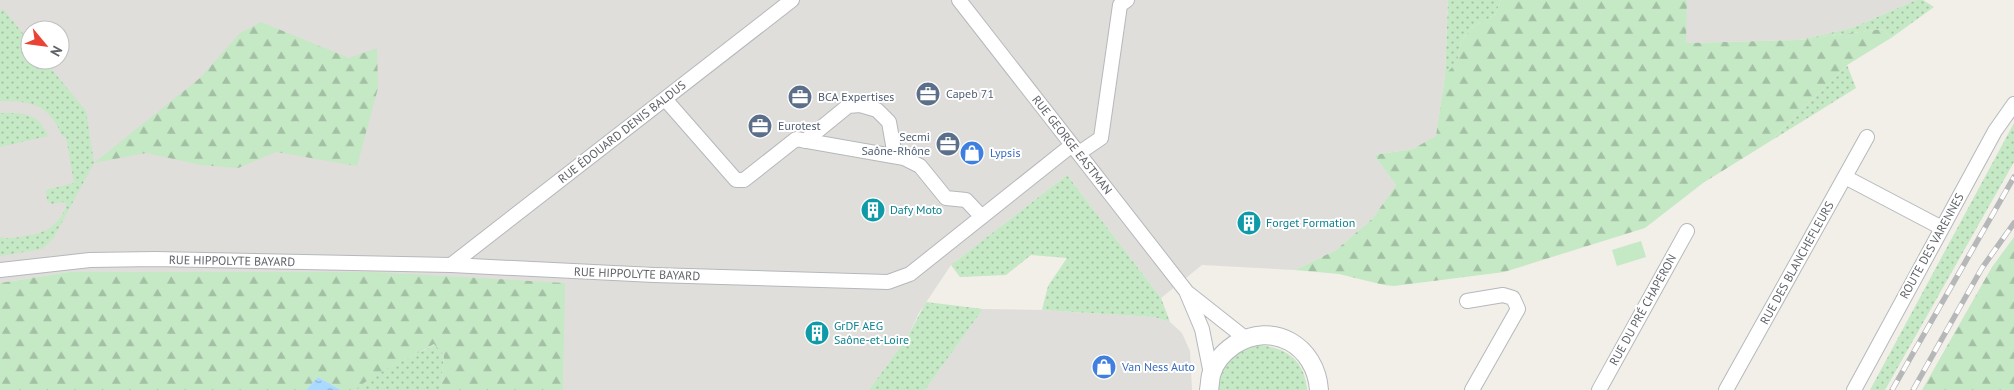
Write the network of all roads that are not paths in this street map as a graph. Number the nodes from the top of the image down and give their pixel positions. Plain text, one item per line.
1 (792, 0) edge
2 (959, 0) edge
3 (1127, 0) edge
4 (665, 99) junction
5 (2014, 104) edge
6 (1867, 137) dead end
7 (805, 141) junction
8 (1075, 149) junction
9 (895, 156) junction
10 (1845, 177) junction
11 (982, 217) junction
12 (1942, 228) junction
13 (1687, 231) dead end
14 (451, 265) junction
15 (0, 270) edge
16 (1186, 291) junction
17 (1467, 300) dead end
18 (1245, 338) junction
19 (1210, 382) edge
20 (1319, 390) edge
21 (1472, 390) edge
22 (1599, 390) edge
23 (1726, 390) edge
24 (1854, 390) edge

1 - 4 street, RUE ÉDOUARD DENIS BALDUS
2 - 8 street, RUE GEORGE EASTMAN
3 - 8 street, RUE HIPPOLYTE BAYARD
4 - 7 street
4 - 14 street, RUE ÉDOUARD DENIS BALDUS
5 - 12 street, ROUTE DES VARENNES
6 - 10 street, RUE DES BLANCHEFLEURS
7 - 9 street
7 - 9 street
8 - 11 street, RUE HIPPOLYTE BAYARD
8 - 16 street, RUE GEORGE EASTMAN
9 - 11 street
10 - 12 street
10 - 23 street, RUE DES BLANCHEFLEURS
11 - 14 street, RUE HIPPOLYTE BAYARD
12 - 24 street, ROUTE DES VARENNES
13 - 22 street, RUE DU PRÉ CHAPERON
14 - 15 street, RUE HIPPOLYTE BAYARD
16 - 18 street, RUE GEORGE EASTMAN
16 - 19 street, RUE GEORGE EASTMAN
17 - 21 street
18 - 19 street
18 - 20 street

